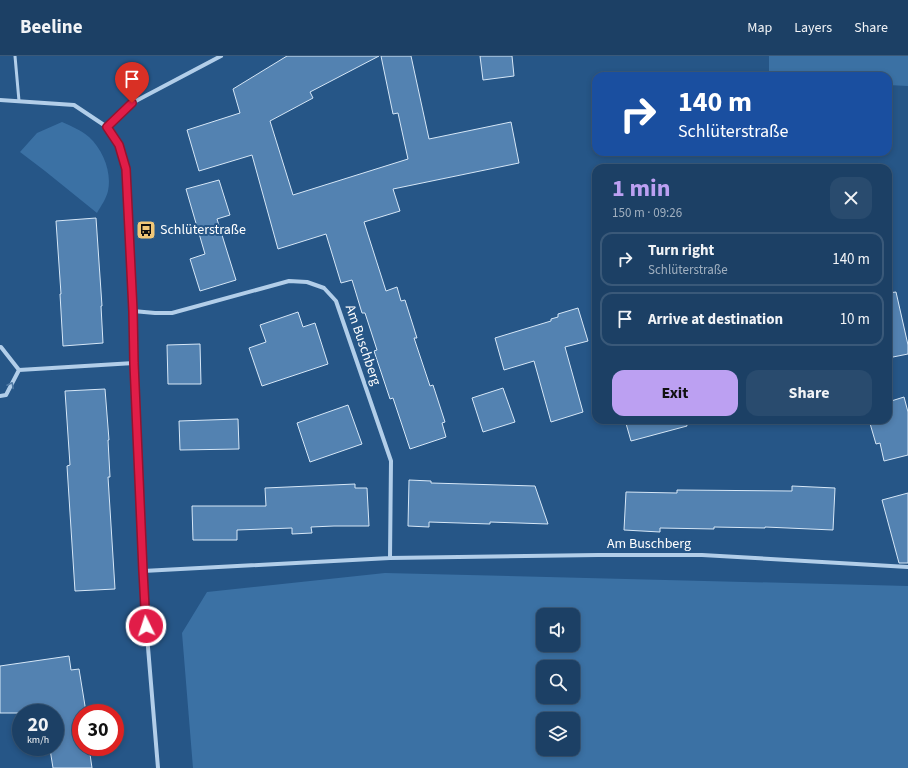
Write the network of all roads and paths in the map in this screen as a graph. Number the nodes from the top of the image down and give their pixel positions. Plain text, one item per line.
1 (15, 56) edge
2 (221, 56) edge
3 (0, 100) edge
4 (20, 102) junction
5 (107, 127) junction
6 (133, 311) junction
7 (0, 347) edge
8 (134, 363) junction
9 (18, 370) junction
10 (0, 396) edge
11 (390, 558) junction
12 (908, 567) edge
13 (143, 571) junction
14 (158, 768) edge

1 - 4 lane
2 - 5 street
3 - 4 street
4 - 5 street
5 - 6 street
6 - 8 street
6 - 11 street, Am Buschberg
7 - 9 street
8 - 9 street
8 - 13 street
10 -> 9 street
11 - 12 street, Am Buschberg
11 - 13 street, Am Buschberg
13 - 14 street

